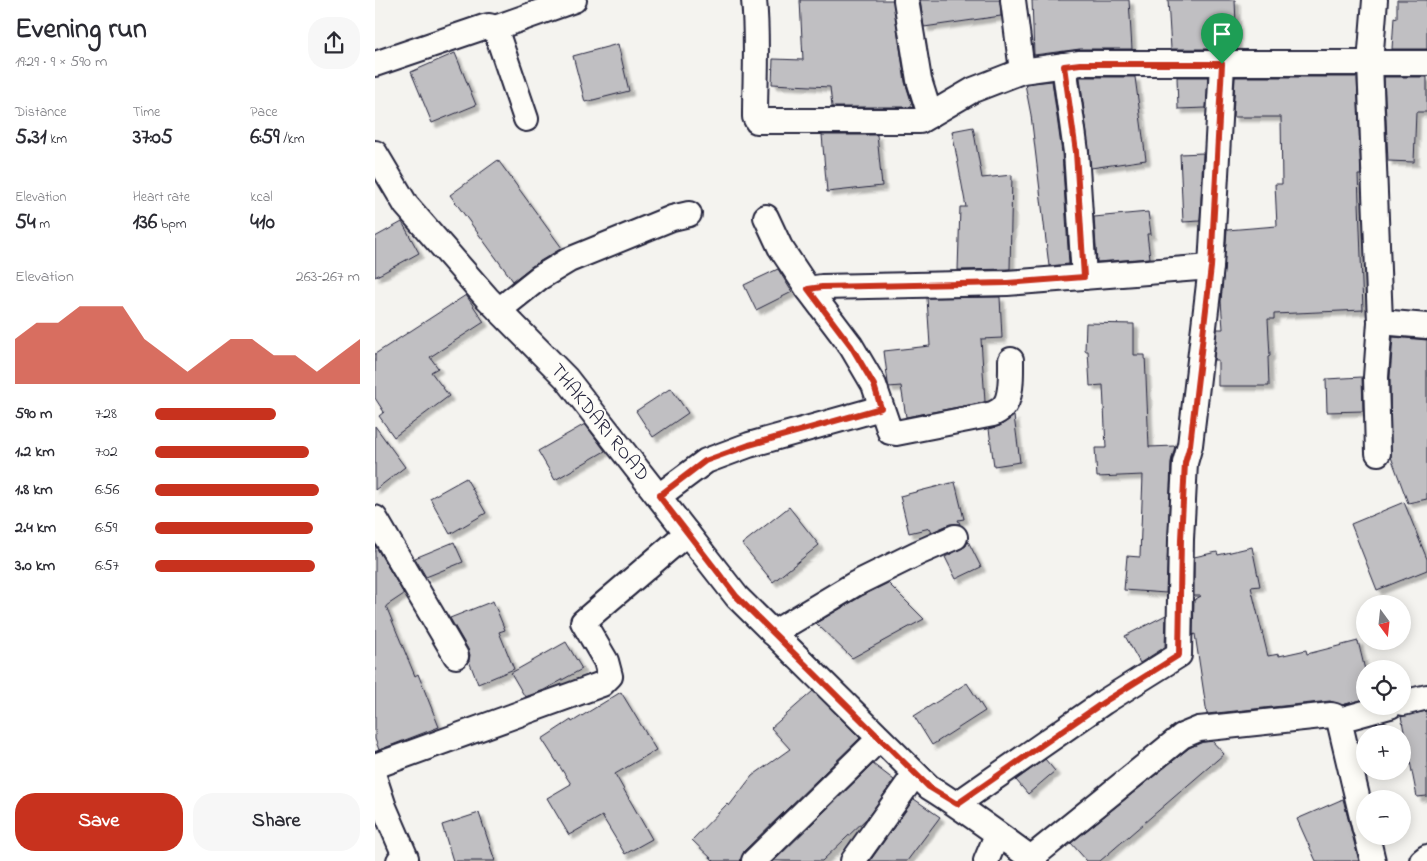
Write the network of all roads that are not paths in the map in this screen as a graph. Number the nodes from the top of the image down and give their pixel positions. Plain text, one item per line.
1 (574, 0) edge
2 (754, 0) edge
3 (906, 0) edge
4 (1013, 0) edge
5 (1375, 0) edge
6 (495, 28) junction
7 (1370, 63) junction
8 (1427, 63) edge
9 (375, 64) edge
10 (1222, 64) junction
11 (1064, 66) junction
12 (1022, 71) junction
13 (930, 116) junction
14 (526, 120) dead end
15 (375, 153) edge
16 (381, 176) edge
17 (689, 214) dead end
18 (766, 217) dead end
19 (1211, 267) junction
20 (1084, 277) junction
21 (808, 289) junction
22 (499, 310) junction
23 (1379, 322) junction
24 (1427, 326) edge
25 (1011, 360) dead end
26 (881, 408) junction
27 (1378, 453) dead end
28 (659, 496) junction
29 (375, 518) edge
30 (687, 533) junction
31 (955, 537) dead end
32 (773, 633) junction
33 (456, 656) dead end
34 (1427, 697) edge
35 (1411, 701) edge
36 (1357, 715) edge
37 (1339, 720) junction
38 (879, 738) junction
39 (375, 766) edge
40 (915, 774) junction
41 (375, 780) edge
42 (1356, 792) edge
43 (957, 804) junction
44 (997, 835) junction
45 (1369, 845) edge
46 (1427, 857) edge
47 (1033, 860) edge
48 (399, 861) edge
49 (754, 861) edge
50 (853, 861) edge
51 (986, 861) edge
52 (1373, 861) edge
53 (1422, 861) edge

1 - 6 street
2 - 13 street
3 - 13 street
4 - 12 street
5 - 7 street
6 - 9 street
6 - 14 street
7 - 8 street
7 - 10 street
7 - 23 street
10 - 11 street
10 - 19 street
11 - 12 street
11 - 20 street
12 - 13 street
15 - 16 street, THAKDARI ROAD
16 - 22 street, THAKDARI ROAD
17 - 22 street
18 - 21 street
19 - 20 street
19 - 43 street
20 - 21 street
21 - 26 street
22 - 28 street, THAKDARI ROAD
23 - 24 street
23 - 27 street
25 - 26 street
26 - 28 street
28 - 30 street, THAKDARI ROAD
29 - 33 street
30 - 32 street, THAKDARI ROAD
30 - 39 street
31 - 32 street
32 - 38 street, THAKDARI ROAD
34 - 35 street
36 - 37 street
37 - 42 street
37 - 47 street
38 - 40 street, THAKDARI ROAD
38 - 49 street
40 - 43 street, THAKDARI ROAD
40 - 50 street
41 - 48 street
43 - 44 street, THAKDARI ROAD
44 - 47 street, THAKDARI ROAD
44 - 51 street
45 - 52 street
46 - 53 street

